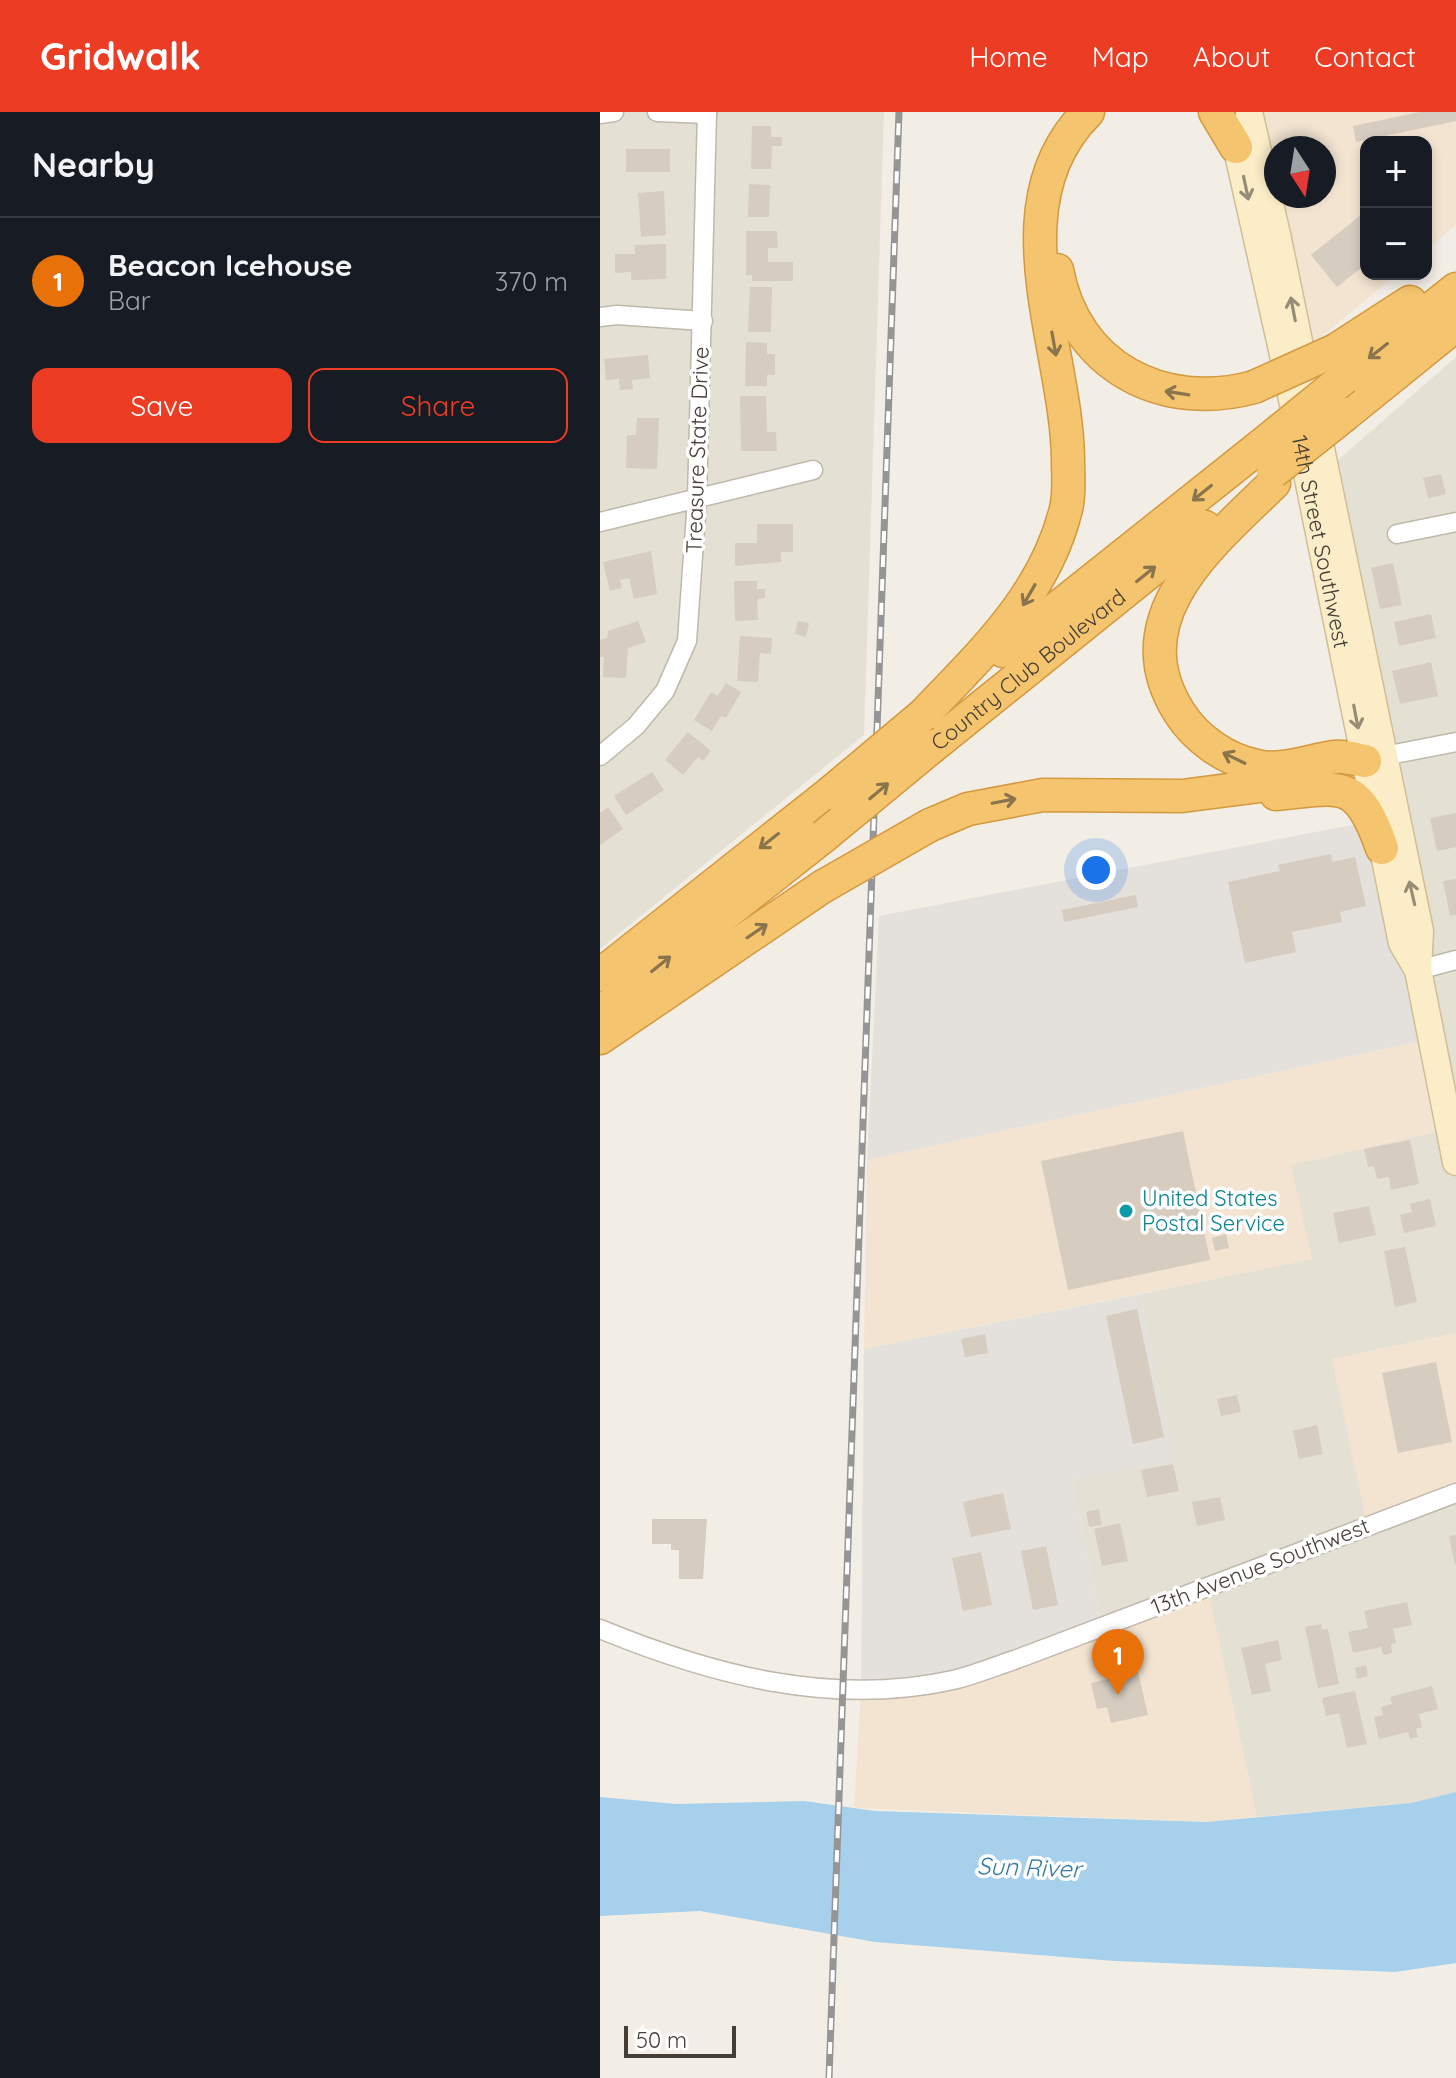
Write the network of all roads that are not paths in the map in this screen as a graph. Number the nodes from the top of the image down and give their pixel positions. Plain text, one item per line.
1 (614, 112) edge
2 (657, 112) edge
3 (1088, 112) edge
4 (1108, 112) edge
5 (1215, 112) edge
6 (1229, 112) edge
7 (1249, 112) edge
8 (707, 113) edge
9 (600, 114) edge
10 (1236, 147) junction
11 (1456, 272) edge
12 (1456, 289) edge
13 (600, 317) edge
14 (703, 321) junction
15 (1456, 325) edge
16 (1340, 364) junction
17 (1270, 466) junction
18 (813, 470) dead end
19 (697, 499) junction
20 (600, 522) edge
21 (1456, 522) edge
22 (1397, 534) dead end
23 (923, 715) junction
24 (1456, 742) edge
25 (600, 756) edge
26 (1374, 758) junction
27 (1229, 791) junction
28 (1382, 848) junction
29 (1456, 960) edge
30 (1418, 970) junction
31 (600, 975) edge
32 (600, 1013) edge
33 (600, 1038) edge
34 (1456, 1162) edge
35 (1456, 1493) edge
36 (600, 1629) edge

1 - 9 street
2 - 8 street
3 -> 23 highway
16 -> 4 highway, bridge
5 - 10 highway
6 - 10 street, 14th Street Southwest
26 -> 7 street, 14th Street Southwest
8 - 14 street, Treasure State Drive
10 -> 26 street, 14th Street Southwest
11 - 16 highway
12 -> 16 highway, Country Club Boulevard
13 - 14 street
14 - 19 street, Treasure State Drive
15 - 17 highway, Country Club Boulevard, bridge
16 - 17 highway, Country Club Boulevard, bridge
17 -> 23 highway, Country Club Boulevard
26 -> 17 highway
32 -> 17 highway, Country Club Boulevard, bridge
18 - 19 street
19 - 20 street
19 - 25 street, Treasure State Drive
21 - 22 street
23 -> 31 highway, Country Club Boulevard, bridge
24 - 26 street
26 - 27 highway
26 - 28 street, 14th Street Southwest
30 -> 26 street, 14th Street Southwest
27 - 28 highway
33 -> 27 highway, bridge
28 - 30 street, 14th Street Southwest
29 - 30 street
30 - 34 street, 14th Street Southwest
35 - 36 street, 13th Avenue Southwest

